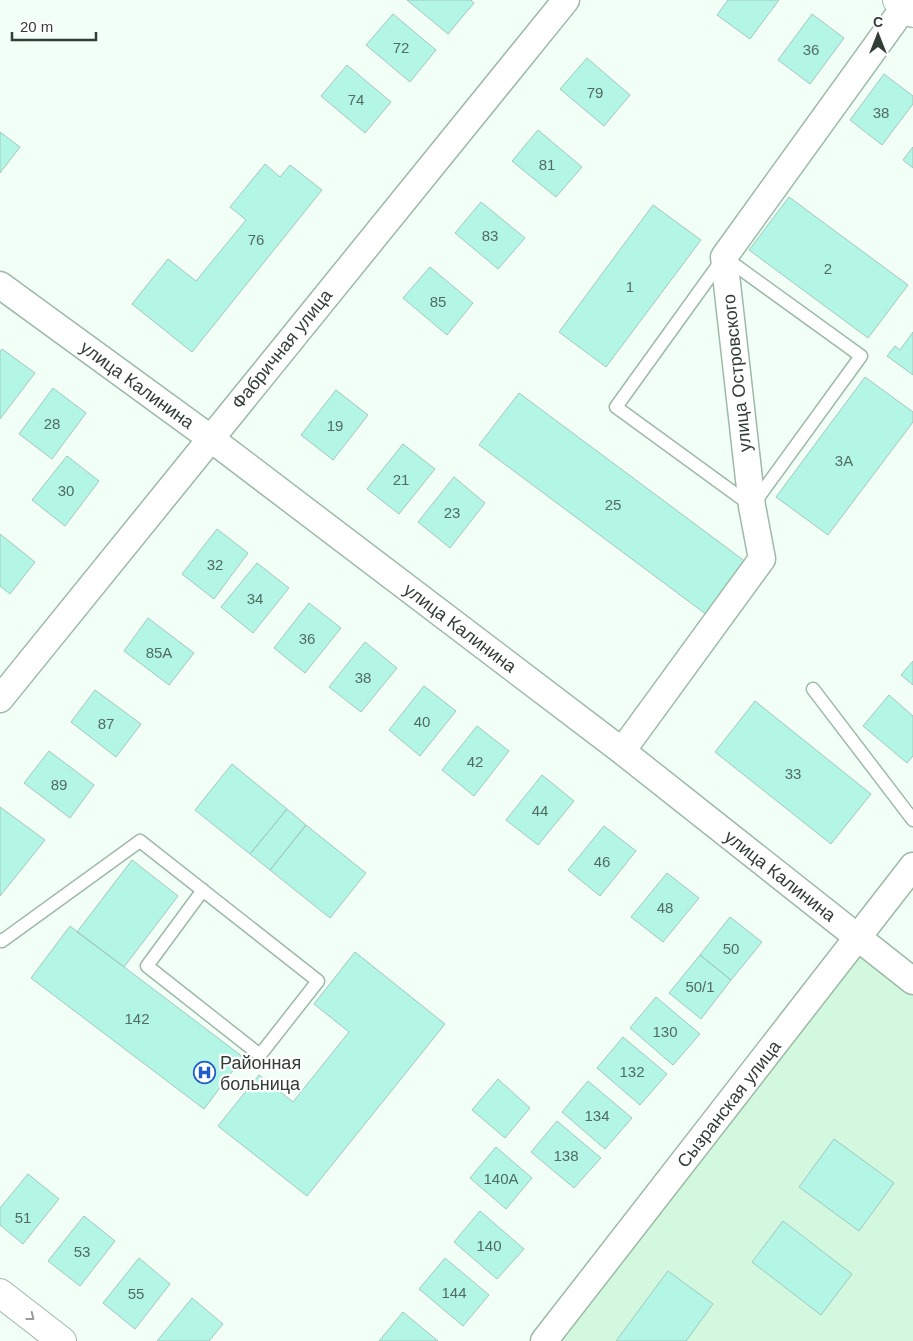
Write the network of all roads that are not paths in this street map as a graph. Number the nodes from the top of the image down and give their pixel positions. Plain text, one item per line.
1 (566, 0) edge
2 (905, 6) edge
3 (724, 258) junction
4 (0, 285) edge
5 (210, 438) junction
6 (752, 506) junction
7 (813, 689) dead end
8 (0, 699) edge
9 (622, 751) junction
10 (913, 820) edge
11 (913, 866) edge
12 (203, 890) junction
13 (858, 937) junction
14 (0, 940) edge
15 (913, 981) edge
16 (0, 1294) edge
17 (62, 1341) edge
18 (544, 1341) edge

1 - 5 street, Фабричная улица
2 - 3 street
3 - 6 street, улица Островского
3 - 6 lane
3 - 6 lane
4 - 5 street, улица Калинина
5 - 8 street, Фабричная улица
5 - 9 street, улица Калинина
6 - 9 street, улица Островского
7 - 10 lane
9 - 13 street, улица Калинина
11 - 13 street, Сызранская улица
12 - 12 lane
12 - 14 lane
13 - 15 street, улица Калинина
13 - 18 street, Сызранская улица
16 -> 17 street

